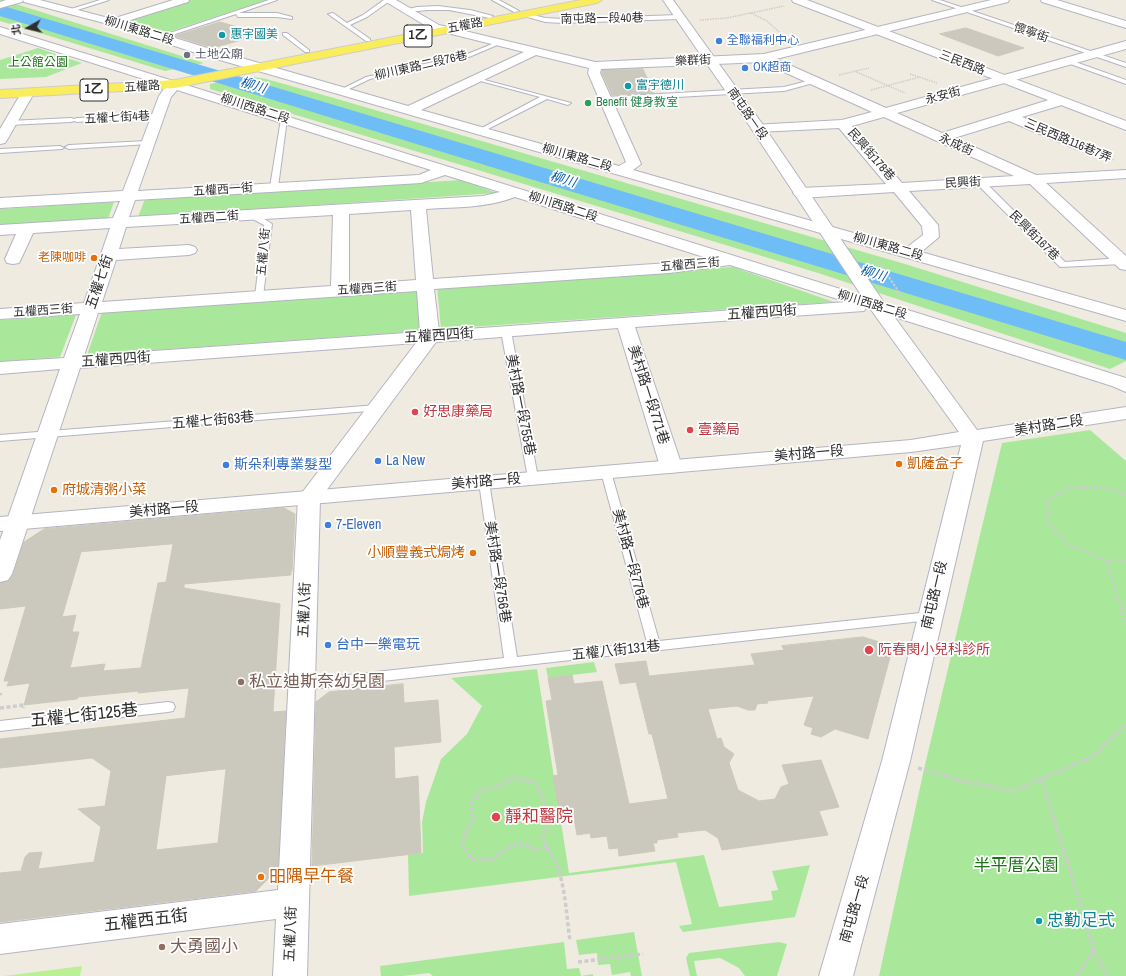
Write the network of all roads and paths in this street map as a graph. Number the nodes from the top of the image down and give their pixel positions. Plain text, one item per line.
1 (28, 0) edge
2 (106, 0) edge
3 (184, 0) edge
4 (274, 0) edge
5 (388, 0) edge
6 (495, 0) edge
7 (574, 0) edge
8 (597, 0) edge
9 (668, 0) edge
10 (814, 0) edge
11 (935, 0) edge
12 (1004, 0) edge
13 (1046, 0) edge
14 (800, 1) edge
15 (71, 10) junction
16 (407, 10) junction
17 (963, 10) junction
18 (521, 13) junction
19 (751, 13) junction
20 (331, 14) dead end
21 (228, 16) junction
22 (490, 16) junction
23 (290, 18) dead end
24 (681, 19) junction
25 (112, 22) junction
26 (346, 25) junction
27 (1126, 25) edge
28 (440, 29) junction
29 (883, 29) junction
30 (0, 30) edge
31 (285, 34) dead end
32 (161, 37) junction
33 (368, 40) junction
34 (500, 43) junction
35 (1126, 45) edge
36 (805, 48) junction
37 (307, 51) junction
38 (534, 52) junction
39 (1094, 54) junction
40 (764, 58) junction
41 (710, 60) junction
42 (1067, 62) junction
43 (1126, 65) edge
44 (249, 66) junction
45 (594, 66) junction
46 (869, 68) dead end
47 (854, 72) junction
48 (920, 77) dead end
49 (1009, 77) junction
50 (479, 79) junction
51 (176, 80) junction
52 (815, 81) junction
53 (1126, 82) edge
54 (888, 86) junction
55 (0, 88) edge
56 (343, 90) junction
57 (28, 92) junction
58 (732, 92) junction
59 (0, 94) edge
60 (848, 96) junction
61 (546, 97) junction
62 (606, 99) junction
63 (925, 101) junction
64 (1060, 101) junction
65 (568, 103) dead end
66 (410, 110) junction
67 (884, 112) junction
68 (158, 116) junction
69 (1010, 117) junction
70 (284, 119) junction
71 (1126, 119) edge
72 (9, 123) junction
73 (844, 124) junction
74 (1126, 126) edge
75 (758, 128) junction
76 (482, 130) junction
77 (941, 138) junction
78 (0, 140) edge
79 (147, 143) junction
80 (1082, 146) joint
81 (69, 147) dead end
82 (60, 148) dead end
83 (0, 151) edge
84 (445, 170) junction
85 (620, 170) junction
86 (1123, 172) edge
87 (582, 174) dead end
88 (1033, 179) junction
89 (980, 182) junction
90 (274, 187) junction
91 (899, 187) junction
92 (538, 188) dead end
93 (514, 192) junction
94 (801, 193) junction
95 (130, 196) junction
96 (0, 203) edge
97 (418, 205) junction
98 (341, 210) junction
99 (252, 215) junction
100 (121, 223) junction
101 (27, 228) junction
102 (824, 229) junction
103 (0, 230) edge
104 (189, 250) dead end
105 (909, 253) junction
106 (110, 255) junction
107 (32, 258) dead end
108 (6, 260) edge
109 (876, 260) dead end
110 (733, 261) junction
111 (1124, 264) edge
112 (425, 285) junction
113 (340, 290) junction
114 (259, 296) junction
115 (905, 302) dead end
116 (91, 307) junction
117 (878, 307) junction
118 (0, 314) edge
119 (1126, 316) edge
120 (625, 323) junction
121 (506, 332) junction
122 (430, 337) junction
123 (72, 363) junction
124 (0, 368) edge
125 (1126, 386) edge
126 (377, 408) junction
127 (1126, 413) edge
128 (48, 434) junction
129 (0, 438) edge
130 (972, 438) junction
131 (670, 466) junction
132 (606, 472) junction
133 (533, 478) junction
134 (484, 482) junction
135 (1126, 495) edge
136 (309, 498) junction
137 (9, 524) edge
138 (1106, 560) junction
139 (1126, 561) edge
140 (0, 574) edge
141 (930, 616) junction
142 (1126, 623) edge
143 (654, 646) junction
144 (511, 662) junction
145 (302, 685) junction
146 (168, 707) dead end
147 (0, 708) edge
148 (23, 708) dead end
149 (1126, 724) edge
150 (0, 726) edge
151 (896, 762) junction
152 (1042, 779) junction
153 (547, 848) junction
154 (293, 903) junction
155 (0, 939) edge
156 (570, 941) dead end
157 (1094, 950) junction
158 (643, 954) dead end
159 (578, 962) dead end
160 (290, 976) edge
161 (836, 976) edge
162 (1077, 976) edge
163 (1107, 976) edge

1 - 15 street, 柳川東路二段
2 - 15 lane
3 - 25 street
4 - 21 lane
5 - 16 street, 樂群街
5 - 26 lane
6 - 18 lane, 南屯路一段40巷
7 - 18 main road, 五權路 / 1乙
8 - 18 main road, 五權路 / 1乙
9 - 24 street, 南屯路一段
10 - 29 street, 三民西路
11 - 17 lane, 懷寧街
12 - 17 street, 樂群街
13 - 27 street
14 - 19 path
14 - 29 street, 三民西路
15 - 25 street, 柳川東路二段
16 - 22 lane
16 - 28 street, 樂群街
17 - 29 street, 樂群街
17 - 39 lane, 懷寧街
18 - 22 main road, 五權路 / 1乙
18 - 24 lane, 南屯路一段40巷
18 - 28 main road, 五權路 / 1乙
19 - 24 path
19 - 36 path
20 - 26 lane
21 - 23 lane
21 - 32 lane
22 - 28 main road, 五權路 / 1乙
24 - 41 street, 南屯路一段
25 - 32 street, 柳川東路二段
26 - 33 lane
28 - 33 main road, 五權路 / 1乙
28 - 34 street, 樂群街
28 - 44 main road, 五權路 / 1乙
29 - 36 street, 樂群街
29 - 49 street, 三民西路
30 - 51 street, 柳川西路二段
31 - 37 lane
32 - 44 street, 柳川東路二段
33 - 37 main road, 五權路 / 1乙
34 - 38 street, 樂群街
34 - 56 lane, 柳川東路二段76巷
35 - 39 street, 永安街
36 - 40 street, 樂群街
37 - 44 main road, 五權路 / 1乙
38 - 45 street, 樂群街
38 - 50 street
39 - 42 street, 永安街
39 - 43 lane, 懷寧街
40 - 41 street, 樂群街
40 - 52 street, 永成街
41 - 45 street, 樂群街
41 - 58 street, 南屯路一段
42 - 49 street, 永安街
42 - 53 lane
44 - 51 main road, 1乙
44 - 51 main road, 五權路 / 1乙
44 - 56 street, 柳川東路二段
45 - 62 street
46 - 47 path
47 - 52 path
47 - 54 path
48 - 54 path
49 - 63 street, 永安街
49 - 64 street, 三民西路
49 - 71 street, 三民西路
50 - 61 lane
50 - 66 street
51 - 55 main road, 五權路 / 1乙
51 - 57 main road, 五權路 / 1乙
51 - 68 street, 五權七街
51 - 70 street, 柳川西路二段
52 - 58 lane
52 - 60 street, 永成街
54 - 60 path
54 - 63 path
56 - 66 street, 柳川東路二段
57 - 59 main road, 五權路 / 1乙
57 - 72 street
58 - 62 lane
58 - 75 street, 南屯路一段
60 - 67 street, 永成街
61 - 65 lane
61 - 76 lane
62 - 85 street
63 - 67 street, 永安街
64 - 69 street
64 - 74 street, 三民西路
66 - 76 street, 柳川東路二段
67 - 73 street, 永安街
67 - 77 street, 永成街
68 - 72 lane, 五權七街4巷
68 - 79 street, 五權七街
69 - 77 street
69 - 80 street, 三民西路116巷7弄
70 - 84 street, 柳川西路二段
70 - 90 lane
72 - 78 street
73 - 75 street, 永安街
73 - 91 street, 民興街178巷
75 - 94 street, 南屯路一段
76 - 85 street, 柳川東路二段
77 - 88 street, 永成街
79 - 81 lane
79 - 95 street, 五權七街
80 - 86 path, 三民西路116巷7弄
82 - 83 lane
84 - 90 street, 五權西一街
84 - 93 street, 柳川西路二段
85 - 102 street, 柳川東路二段
86 - 88 street, 民興街
87 - 92 path
88 - 89 street, 民興街
88 - 111 street, 永成街
89 - 91 street, 民興街
89 - 111 lane, 民興街167巷
90 - 95 street, 五權西一街
91 - 94 street, 民興街
91 - 105 street, 民興街178巷
93 - 97 street, 五權西二街
93 - 110 street, 柳川西路二段
94 - 102 street, 南屯路一段
95 - 96 street, 五權西一街
95 - 100 street, 五權七街
97 - 98 street, 五權西二街
97 - 112 street
98 - 99 street, 五權西二街
98 - 113 street
99 - 100 street, 五權西二街
99 - 114 lane, 五權八街
100 - 101 street, 五權西二街
100 - 106 street, 五權七街
101 - 103 street, 五權西二街
101 - 108 street
102 - 105 street, 柳川東路二段
102 - 117 street, 南屯路一段
104 - 106 street
105 - 119 street, 柳川東路二段
106 - 116 street, 五權七街
107 - 108 street
109 - 115 path
110 - 112 street, 五權西三街
110 - 117 street, 柳川西路二段
112 - 113 street, 五權西三街
112 - 122 street
113 - 114 street, 五權西三街
114 - 116 street, 五權西三街
116 - 118 street, 五權西三街
116 - 123 street, 五權七街
117 - 120 street, 五權西四街
117 - 125 street, 柳川西路二段
117 - 130 street
120 - 121 street, 五權西四街
120 - 131 street, 美村路一段771巷
121 - 122 street, 五權西四街
121 - 133 lane, 美村路一段755巷
122 - 123 street, 五權西四街
122 - 126 street
123 - 124 street, 五權西四街
123 - 128 street, 五權七街
126 - 128 lane, 五權七街63巷
126 - 136 street
127 - 130 street, 美村路二段
128 - 129 lane, 五權七街63巷
128 - 137 street, 五權七街
130 - 131 street, 美村路一段
130 - 141 street, 南屯路一段
131 - 132 street, 美村路一段
132 - 133 street, 美村路一段
132 - 143 lane, 美村路一段776巷
133 - 134 street, 美村路一段
134 - 136 street, 美村路一段
134 - 144 lane, 美村路一段756巷
135 - 138 path
136 - 137 street, 美村路一段
136 - 145 street, 五權八街
137 - 140 street, 五權七街
138 - 139 path
138 - 142 path
141 - 143 lane, 五權八街131巷
141 - 151 street, 南屯路一段
143 - 144 lane, 五權八街131巷
144 - 145 lane, 五權八街131巷
145 - 154 street, 五權八街
146 - 150 lane, 五權七街125巷
147 - 148 path
149 - 152 path
151 - 152 path
151 - 161 street, 南屯路一段
152 - 157 path
153 - 153 path
153 - 156 path
154 - 155 street, 五權西五街
154 - 160 street, 五權八街
157 - 162 path
157 - 163 path
158 - 159 path

